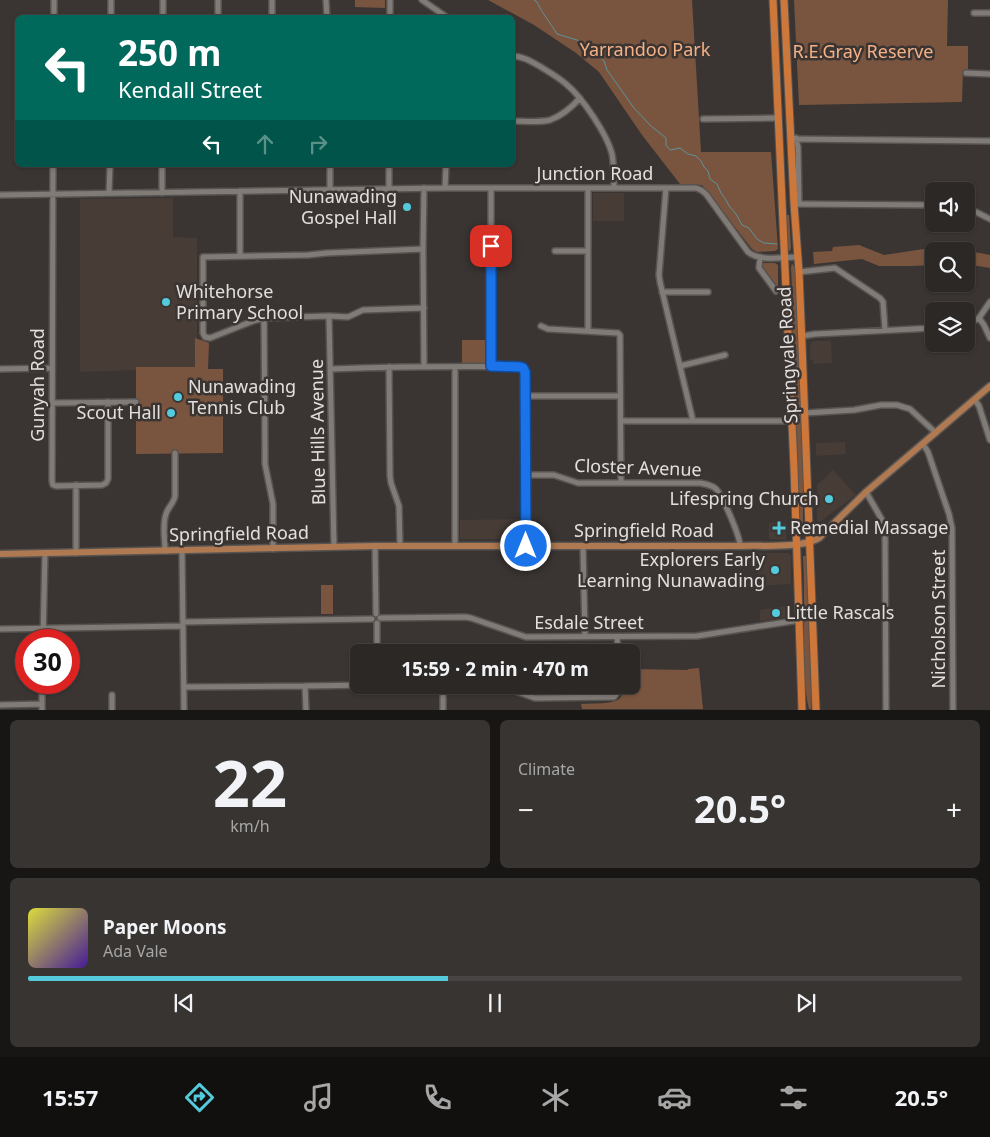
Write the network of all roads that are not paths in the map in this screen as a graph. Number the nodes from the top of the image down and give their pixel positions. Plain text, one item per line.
1 (54, 0) edge
2 (111, 0) edge
3 (163, 0) edge
4 (218, 0) edge
5 (272, 0) edge
6 (326, 0) edge
7 (390, 0) edge
8 (422, 0) edge
9 (773, 0) edge
10 (784, 0) edge
11 (974, 13) dead end
12 (990, 13) edge
13 (54, 15) edge
14 (111, 15) edge
15 (163, 15) edge
16 (218, 15) edge
17 (272, 15) edge
18 (326, 15) edge
19 (390, 15) edge
20 (444, 15) edge
21 (515, 56) edge
22 (966, 73) dead end
23 (990, 74) edge
24 (580, 98) junction
25 (778, 118) junction
26 (703, 119) dead end
27 (515, 121) edge
28 (794, 138) junction
29 (990, 141) edge
30 (53, 167) edge
31 (110, 167) edge
32 (162, 167) edge
33 (330, 167) edge
34 (389, 167) edge
35 (446, 167) edge
36 (389, 188) junction
37 (424, 188) junction
38 (445, 188) junction
39 (491, 188) junction
40 (588, 188) junction
41 (614, 188) junction
42 (666, 188) junction
43 (330, 190) junction
44 (240, 192) junction
45 (162, 193) junction
46 (53, 194) junction
47 (109, 194) junction
48 (0, 196) edge
49 (796, 204) junction
50 (925, 205) edge
51 (975, 212) edge
52 (990, 219) edge
53 (423, 249) junction
54 (555, 251) dead end
55 (588, 251) junction
56 (240, 256) junction
57 (798, 256) junction
58 (784, 257) junction
59 (760, 258) junction
60 (799, 272) junction
61 (662, 292) junction
62 (708, 292) dead end
63 (776, 292) dead end
64 (990, 302) edge
65 (424, 308) junction
66 (329, 316) junction
67 (264, 318) junction
68 (979, 318) junction
69 (975, 320) edge
70 (540, 326) dead end
71 (925, 328) edge
72 (885, 330) junction
73 (588, 331) junction
74 (802, 336) junction
75 (990, 338) edge
76 (726, 355) dead end
77 (424, 366) junction
78 (491, 366) junction
79 (680, 366) junction
80 (389, 367) junction
81 (455, 367) junction
82 (52, 368) junction
83 (0, 369) edge
84 (330, 369) junction
85 (990, 386) edge
86 (526, 396) junction
87 (620, 396) junction
88 (975, 400) junction
89 (108, 402) junction
90 (136, 402) dead end
91 (52, 403) junction
92 (805, 413) junction
93 (621, 421) junction
94 (693, 421) junction
95 (792, 421) junction
96 (936, 433) junction
97 (990, 440) edge
98 (923, 444) junction
99 (175, 453) dead end
100 (526, 475) junction
101 (621, 482) junction
102 (76, 485) junction
103 (866, 492) junction
104 (810, 542) junction
105 (797, 544) junction
106 (375, 546) junction
107 (400, 546) junction
108 (455, 546) junction
109 (526, 546) junction
110 (583, 546) junction
111 (740, 546) junction
112 (334, 547) junction
113 (274, 549) junction
114 (182, 550) junction
115 (165, 551) junction
116 (76, 552) junction
117 (45, 553) junction
118 (0, 554) edge
119 (376, 618) junction
120 (800, 620) junction
121 (183, 624) junction
122 (44, 628) junction
123 (0, 629) edge
124 (585, 636) junction
125 (618, 637) junction
126 (376, 644) edge
127 (618, 644) edge
128 (350, 685) edge
129 (305, 686) junction
130 (184, 687) junction
131 (42, 694) edge
132 (443, 694) edge
133 (524, 694) edge
134 (616, 694) edge
135 (112, 695) dead end
136 (0, 705) edge
137 (42, 707) edge
138 (112, 710) edge
139 (184, 710) edge
140 (306, 710) edge
141 (443, 710) edge
142 (802, 710) edge
143 (816, 710) edge
144 (886, 710) edge
145 (953, 710) edge

1 - 13 street
2 - 14 street
3 - 15 street
4 - 16 street
5 - 17 street
6 - 18 street
7 - 19 street
8 - 20 street
9 - 25 highway, Springvale Road
10 - 28 highway, Springvale Road
11 - 12 street
21 - 24 street
22 - 23 street
24 - 27 street
24 - 41 street
25 - 26 street
25 - 58 highway, Springvale Road
28 - 29 street
28 - 49 highway, Springvale Road
30 - 46 street, Gunyah Road
31 - 47 street
32 - 45 street
33 - 43 street
34 - 36 street
35 - 38 street
36 - 37 street, Junction Road
36 - 43 street, Junction Road
37 - 38 street, Junction Road
37 - 53 street
38 - 39 street, Junction Road
39 - 40 street, Junction Road
39 - 78 street
40 - 41 street, Junction Road
40 - 55 street
41 - 42 street, Junction Road
42 - 59 street, Junction Road
42 - 61 street
43 - 44 street, Junction Road
44 - 45 street, Junction Road
44 - 56 street
45 - 47 street, Junction Road
46 - 47 street, Junction Road
46 - 48 street, Junction Road
46 - 82 street, Gunyah Road
49 - 50 street
49 - 57 highway, Springvale Road
51 - 52 street
53 - 56 street
53 - 65 street
54 - 55 street
55 - 73 street
56 - 67 street
57 - 58 street
57 - 60 highway, Springvale Road
58 - 59 street
58 - 95 highway, Springvale Road
59 - 63 street
60 - 72 street
60 - 74 highway, Springvale Road
61 - 62 street
61 - 79 street
64 - 68 street
65 - 66 street
65 - 77 street
66 - 67 street
66 - 84 street, Blue Hills Avenue
67 - 113 street
68 - 69 street
68 - 75 street
70 - 73 street
71 - 72 street
72 - 74 street
73 - 87 street
74 - 92 highway, Springvale Road
76 - 79 street
77 - 80 street
77 - 81 street
78 - 81 street
78 - 86 street
79 - 94 street
80 - 84 street
80 - 107 street
81 - 108 street
82 - 83 street
82 - 91 street, Gunyah Road
84 - 112 street, Blue Hills Avenue
85 - 88 main road, Springfield Road
86 - 87 street
86 - 100 street
87 - 93 street
88 - 96 main road, Springfield Road
88 - 97 street
89 - 90 street
89 - 91 street
89 - 102 street
91 - 102 street, Gunyah Road
92 - 96 street
92 - 104 highway, Springvale Road
93 - 94 street
93 - 101 street
94 - 95 street
95 - 105 highway, Springvale Road
96 - 98 main road, Springfield Road
98 - 103 main road, Springfield Road
98 - 145 street, Nicholson Street
99 - 115 street
100 - 101 street, Closter Avenue
100 - 109 street
101 - 111 street, Closter Avenue
102 - 116 street
103 - 104 main road, Springfield Road
103 - 144 street
104 - 105 main road, Springfield Road
104 - 143 highway, Springvale Road
105 - 111 main road, Springfield Road
105 - 120 highway, Springvale Road
106 - 107 main road, Springfield Road
106 - 112 main road, Springfield Road
106 - 119 street
107 - 108 main road, Springfield Road
108 - 109 main road, Springfield Road
109 - 110 main road, Springfield Road
110 - 111 main road, Springfield Road
110 - 124 street
112 - 113 main road, Springfield Road
113 - 114 main road, Springfield Road
114 - 115 main road, Springfield Road
114 - 121 street
115 - 116 main road, Springfield Road
116 - 117 main road, Springfield Road
117 - 118 main road, Springfield Road
117 - 122 street
119 - 121 street, Esdale Street
119 - 124 street, Esdale Street
119 - 126 street
120 - 125 street, Esdale Street
120 - 142 highway, Springvale Road
121 - 122 street, Esdale Street
121 - 130 street
122 - 123 street, Esdale Street
124 - 125 street, Esdale Street
125 - 127 street
128 - 129 street
129 - 130 street
129 - 140 street
130 - 139 street
131 - 137 street
132 - 141 street
133 - 134 street
135 - 138 street
136 - 137 street

